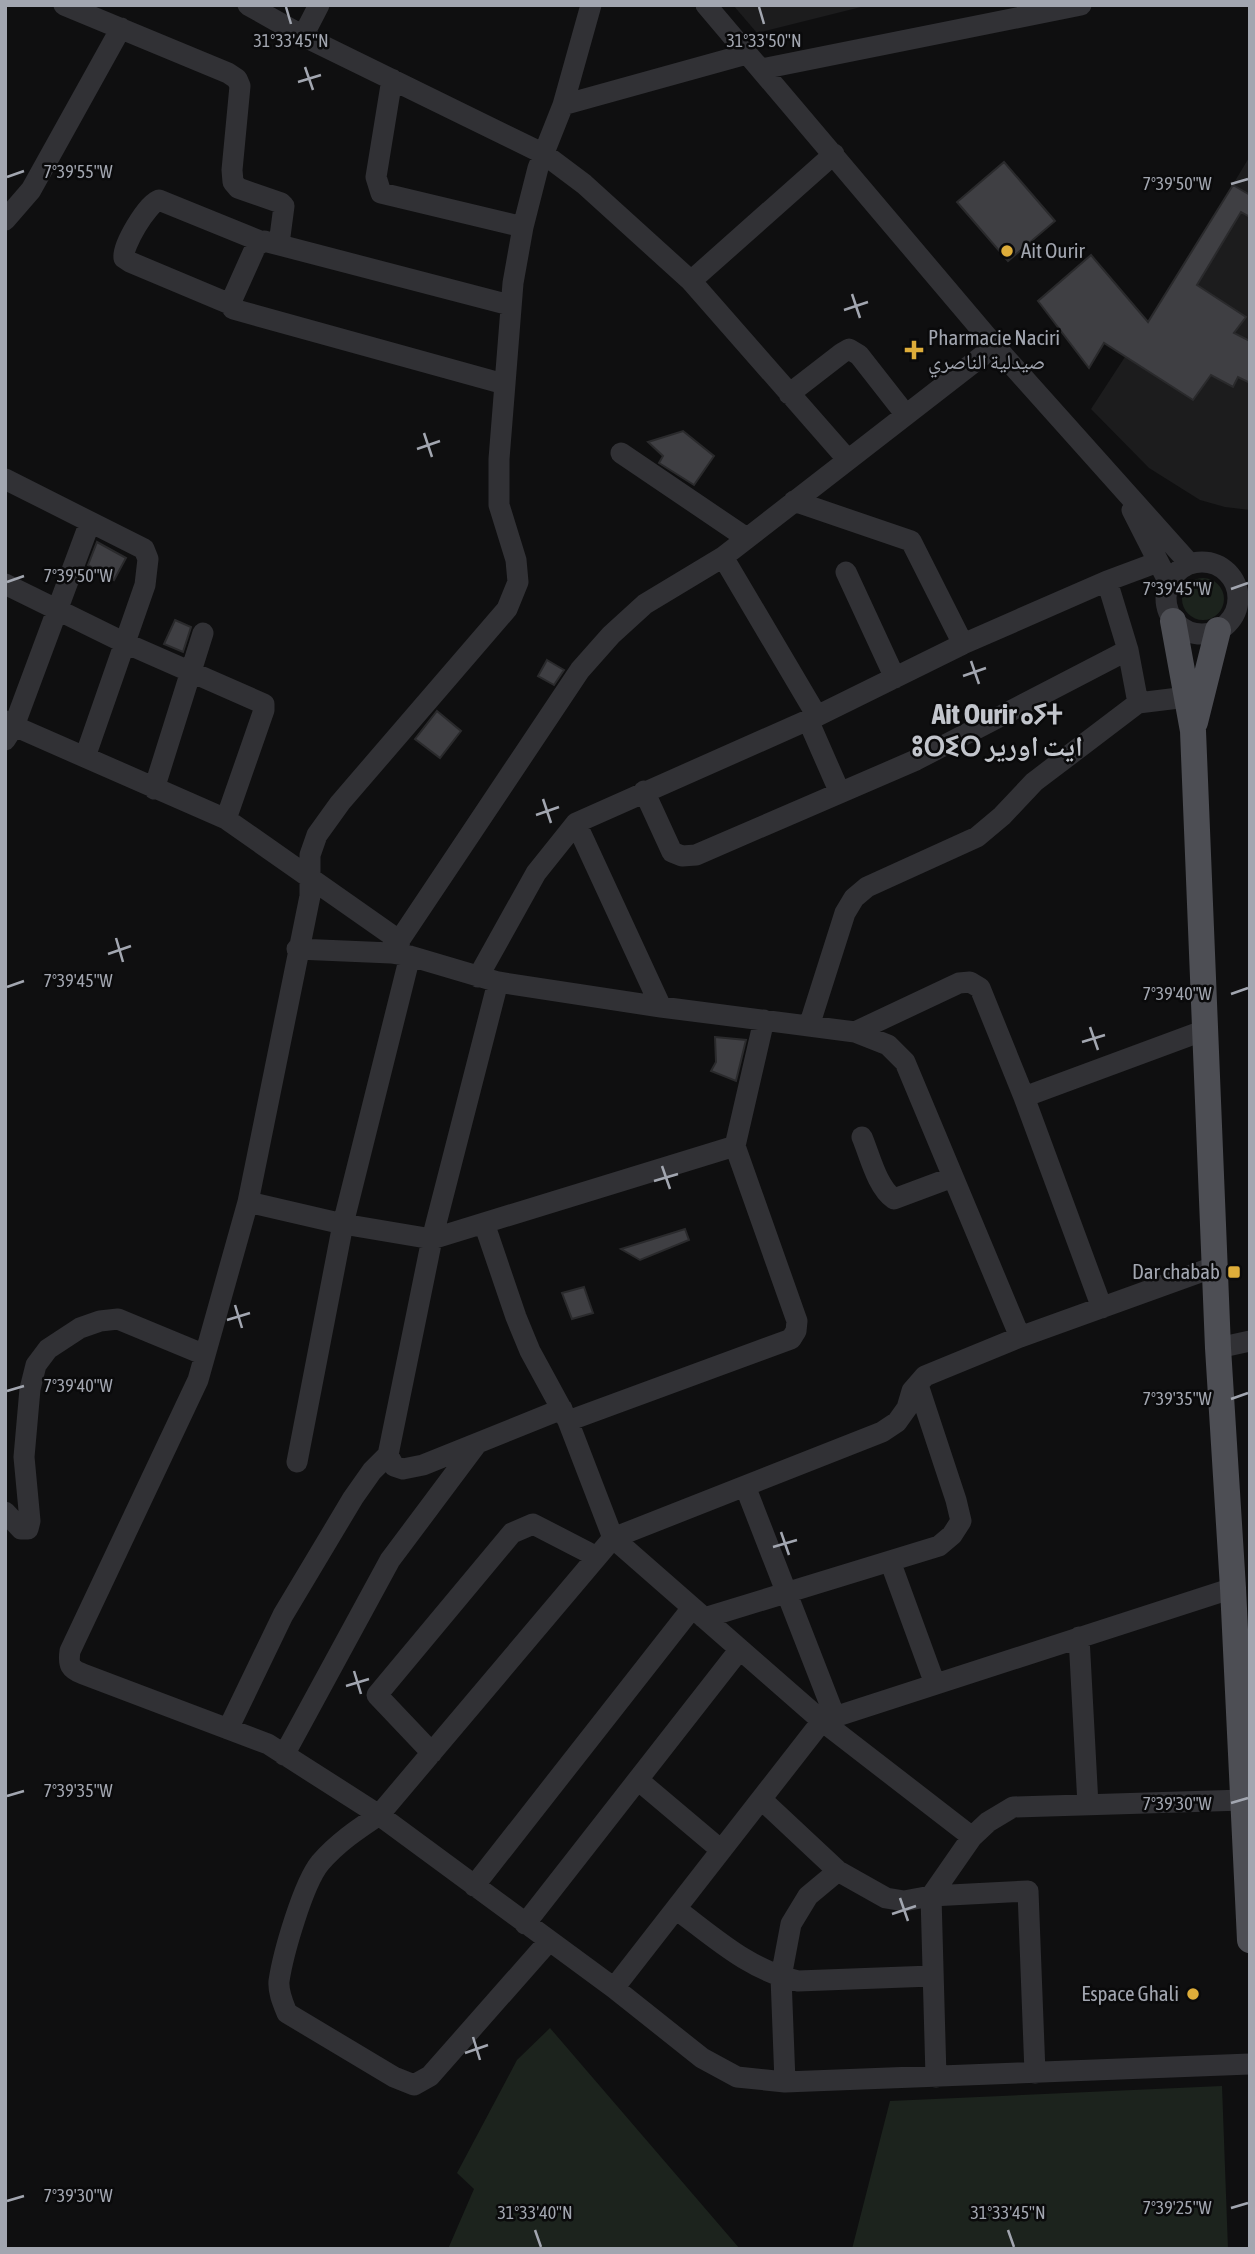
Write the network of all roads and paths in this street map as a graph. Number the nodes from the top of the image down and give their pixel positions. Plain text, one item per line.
1 (64, 5) edge
2 (319, 5) edge
3 (591, 5) edge
4 (706, 5) edge
5 (1081, 5) edge
6 (257, 7) edge
7 (121, 28) junction
8 (303, 36) junction
9 (747, 54) junction
10 (762, 69) junction
11 (392, 79) junction
12 (562, 105) junction
13 (544, 154) junction
14 (834, 154) junction
15 (5, 220) edge
16 (523, 227) junction
17 (270, 242) junction
18 (691, 281) junction
19 (230, 304) junction
20 (510, 305) junction
21 (995, 346) junction
22 (504, 384) junction
23 (789, 394) junction
24 (906, 415) junction
25 (621, 453) dead end
26 (848, 460) junction
27 (5, 479) edge
28 (1118, 483) junction
29 (794, 501) junction
30 (90, 522) junction
31 (746, 537) junction
32 (723, 557) junction
33 (1158, 562) junction
34 (1190, 564) junction
35 (1223, 569) junction
36 (846, 572) dead end
37 (1250, 573) edge
38 (1107, 581) junction
39 (1169, 583) junction
40 (5, 584) edge
41 (1243, 607) edge
42 (56, 610) junction
43 (1173, 621) junction
44 (1218, 630) junction
45 (203, 633) dead end
46 (125, 643) junction
47 (963, 644) junction
48 (1128, 650) junction
49 (190, 673) junction
50 (895, 678) junction
51 (1187, 697) junction
52 (1138, 703) junction
53 (813, 718) junction
54 (8, 729) edge
55 (1193, 731) junction
56 (85, 757) junction
57 (154, 789) junction
58 (644, 791) junction
59 (840, 793) junction
60 (226, 819) junction
61 (576, 822) junction
62 (311, 878) junction
63 (298, 949) junction
64 (400, 950) junction
65 (488, 980) junction
66 (661, 1007) junction
67 (764, 1020) junction
68 (809, 1026) junction
69 (1205, 1030) junction
70 (855, 1032) junction
71 (1024, 1097) junction
72 (862, 1137) dead end
73 (735, 1146) junction
74 (953, 1177) junction
75 (248, 1202) junction
76 (484, 1223) junction
77 (343, 1224) junction
78 (432, 1240) junction
79 (1214, 1266) junction
80 (1101, 1308) junction
81 (1020, 1337) junction
82 (1250, 1341) edge
83 (1218, 1348) junction
84 (205, 1355) junction
85 (918, 1385) junction
86 (565, 1415) junction
87 (5, 1443) edge
88 (479, 1443) junction
89 (388, 1455) junction
90 (24, 1457) junction
91 (298, 1462) dead end
92 (745, 1486) junction
93 (5, 1512) edge
94 (613, 1538) junction
95 (597, 1557) junction
96 (890, 1561) junction
97 (1233, 1588) junction
98 (787, 1593) junction
99 (698, 1613) junction
100 (1079, 1637) junction
101 (740, 1649) junction
102 (935, 1684) junction
103 (828, 1719) junction
104 (228, 1729) junction
105 (432, 1753) junction
106 (284, 1755) junction
107 (638, 1780) junction
108 (762, 1800) junction
109 (1244, 1800) junction
110 (1088, 1805) junction
111 (379, 1815) junction
112 (972, 1837) junction
113 (721, 1850) junction
114 (838, 1871) junction
115 (474, 1886) junction
116 (931, 1896) junction
117 (676, 1909) junction
118 (526, 1924) junction
119 (1250, 1940) edge
120 (549, 1941) junction
121 (932, 1976) junction
122 (781, 1977) junction
123 (614, 1988) junction
124 (1250, 2064) edge
125 (1035, 2073) junction
126 (936, 2077) junction
127 (785, 2082) junction

1 - 7 street
2 - 8 street
3 - 12 street
4 - 9 street
5 - 10 street
6 - 8 street
7 - 15 street
7 - 17 street
8 - 11 street
9 - 10 street
9 - 12 street
10 - 14 street
11 - 13 street
11 - 16 street
12 - 13 street
13 - 16 street
13 - 18 street
14 - 18 street
14 - 21 street
16 - 20 street
17 - 19 street
17 - 19 street
17 - 20 street
18 - 23 street
19 - 22 street
20 - 22 street
21 - 24 street
21 - 28 street
22 - 62 street
23 - 24 street
23 - 26 street
24 - 26 street
25 - 31 street
26 - 29 street
27 - 30 street
28 - 33 street
28 - 34 street
29 - 31 street
29 - 47 street
30 - 42 street
30 - 46 street
31 - 32 street
32 - 53 street
32 - 64 street
33 - 38 street
33 - 39 street
34 - 35 street
34 - 39 street
35 - 37 street
35 - 41 street
36 - 50 street
38 - 47 street
38 - 48 street
39 - 43 street
40 - 42 street
41 - 44 street
42 - 46 street
42 - 54 street
43 - 44 street
43 - 51 main road
44 - 55 main road
45 - 49 street
46 - 49 street
46 - 56 street
47 - 50 street
48 - 52 street
48 - 59 street
49 - 57 street
49 - 60 street
50 - 53 street
51 - 52 street
51 - 55 main road
52 - 68 street
53 - 58 street
53 - 59 street
54 - 56 street
55 - 69 main road
56 - 57 street
57 - 60 street
58 - 59 street
58 - 61 street
60 - 62 street
61 - 65 street
61 - 66 street
62 - 63 street
62 - 64 street
63 - 64 street
63 - 75 street
64 - 65 street
64 - 77 street
65 - 66 street
65 - 78 street
66 - 67 street
67 - 68 street
67 - 73 street
68 - 70 street
69 - 71 street
69 - 79 main road
70 - 71 street
70 - 74 street
71 - 80 street
72 - 74 street
73 - 76 street
73 - 86 street
74 - 81 street
75 - 77 street
75 - 84 street
76 - 78 street
76 - 86 street
77 - 78 street
77 - 91 street
78 - 89 street
79 - 80 street
79 - 83 main road
80 - 81 street
81 - 85 street
82 - 83 street
83 - 97 main road
84 - 90 street
84 - 104 street
85 - 92 street
85 - 96 street
86 - 88 street
86 - 94 street
87 - 90 street
88 - 89 street
88 - 106 street
89 - 104 street
90 - 93 street
92 - 94 street
92 - 98 street
94 - 95 street
94 - 99 street
95 - 105 street
95 - 105 street
96 - 98 street
96 - 102 street
97 - 100 street
97 - 109 main road
98 - 99 street
98 - 103 street
99 - 101 street
99 - 115 street
100 - 102 street
100 - 110 street
101 - 103 street
101 - 107 street
102 - 103 street
103 - 108 street
103 - 112 street
104 - 106 street
105 - 111 street
106 - 111 street
107 - 113 street
107 - 118 street
108 - 113 street
108 - 114 street
109 - 110 street
109 - 119 main road
110 - 112 street
111 - 115 street
111 - 120 street
112 - 116 street
113 - 117 street
114 - 116 street
114 - 122 street
115 - 118 street
116 - 121 street
116 - 125 street
117 - 122 street
117 - 123 street
118 - 120 street
120 - 123 street
121 - 122 street
121 - 126 street
122 - 127 street
123 - 127 street
124 - 125 street
125 - 126 street
126 - 127 street

